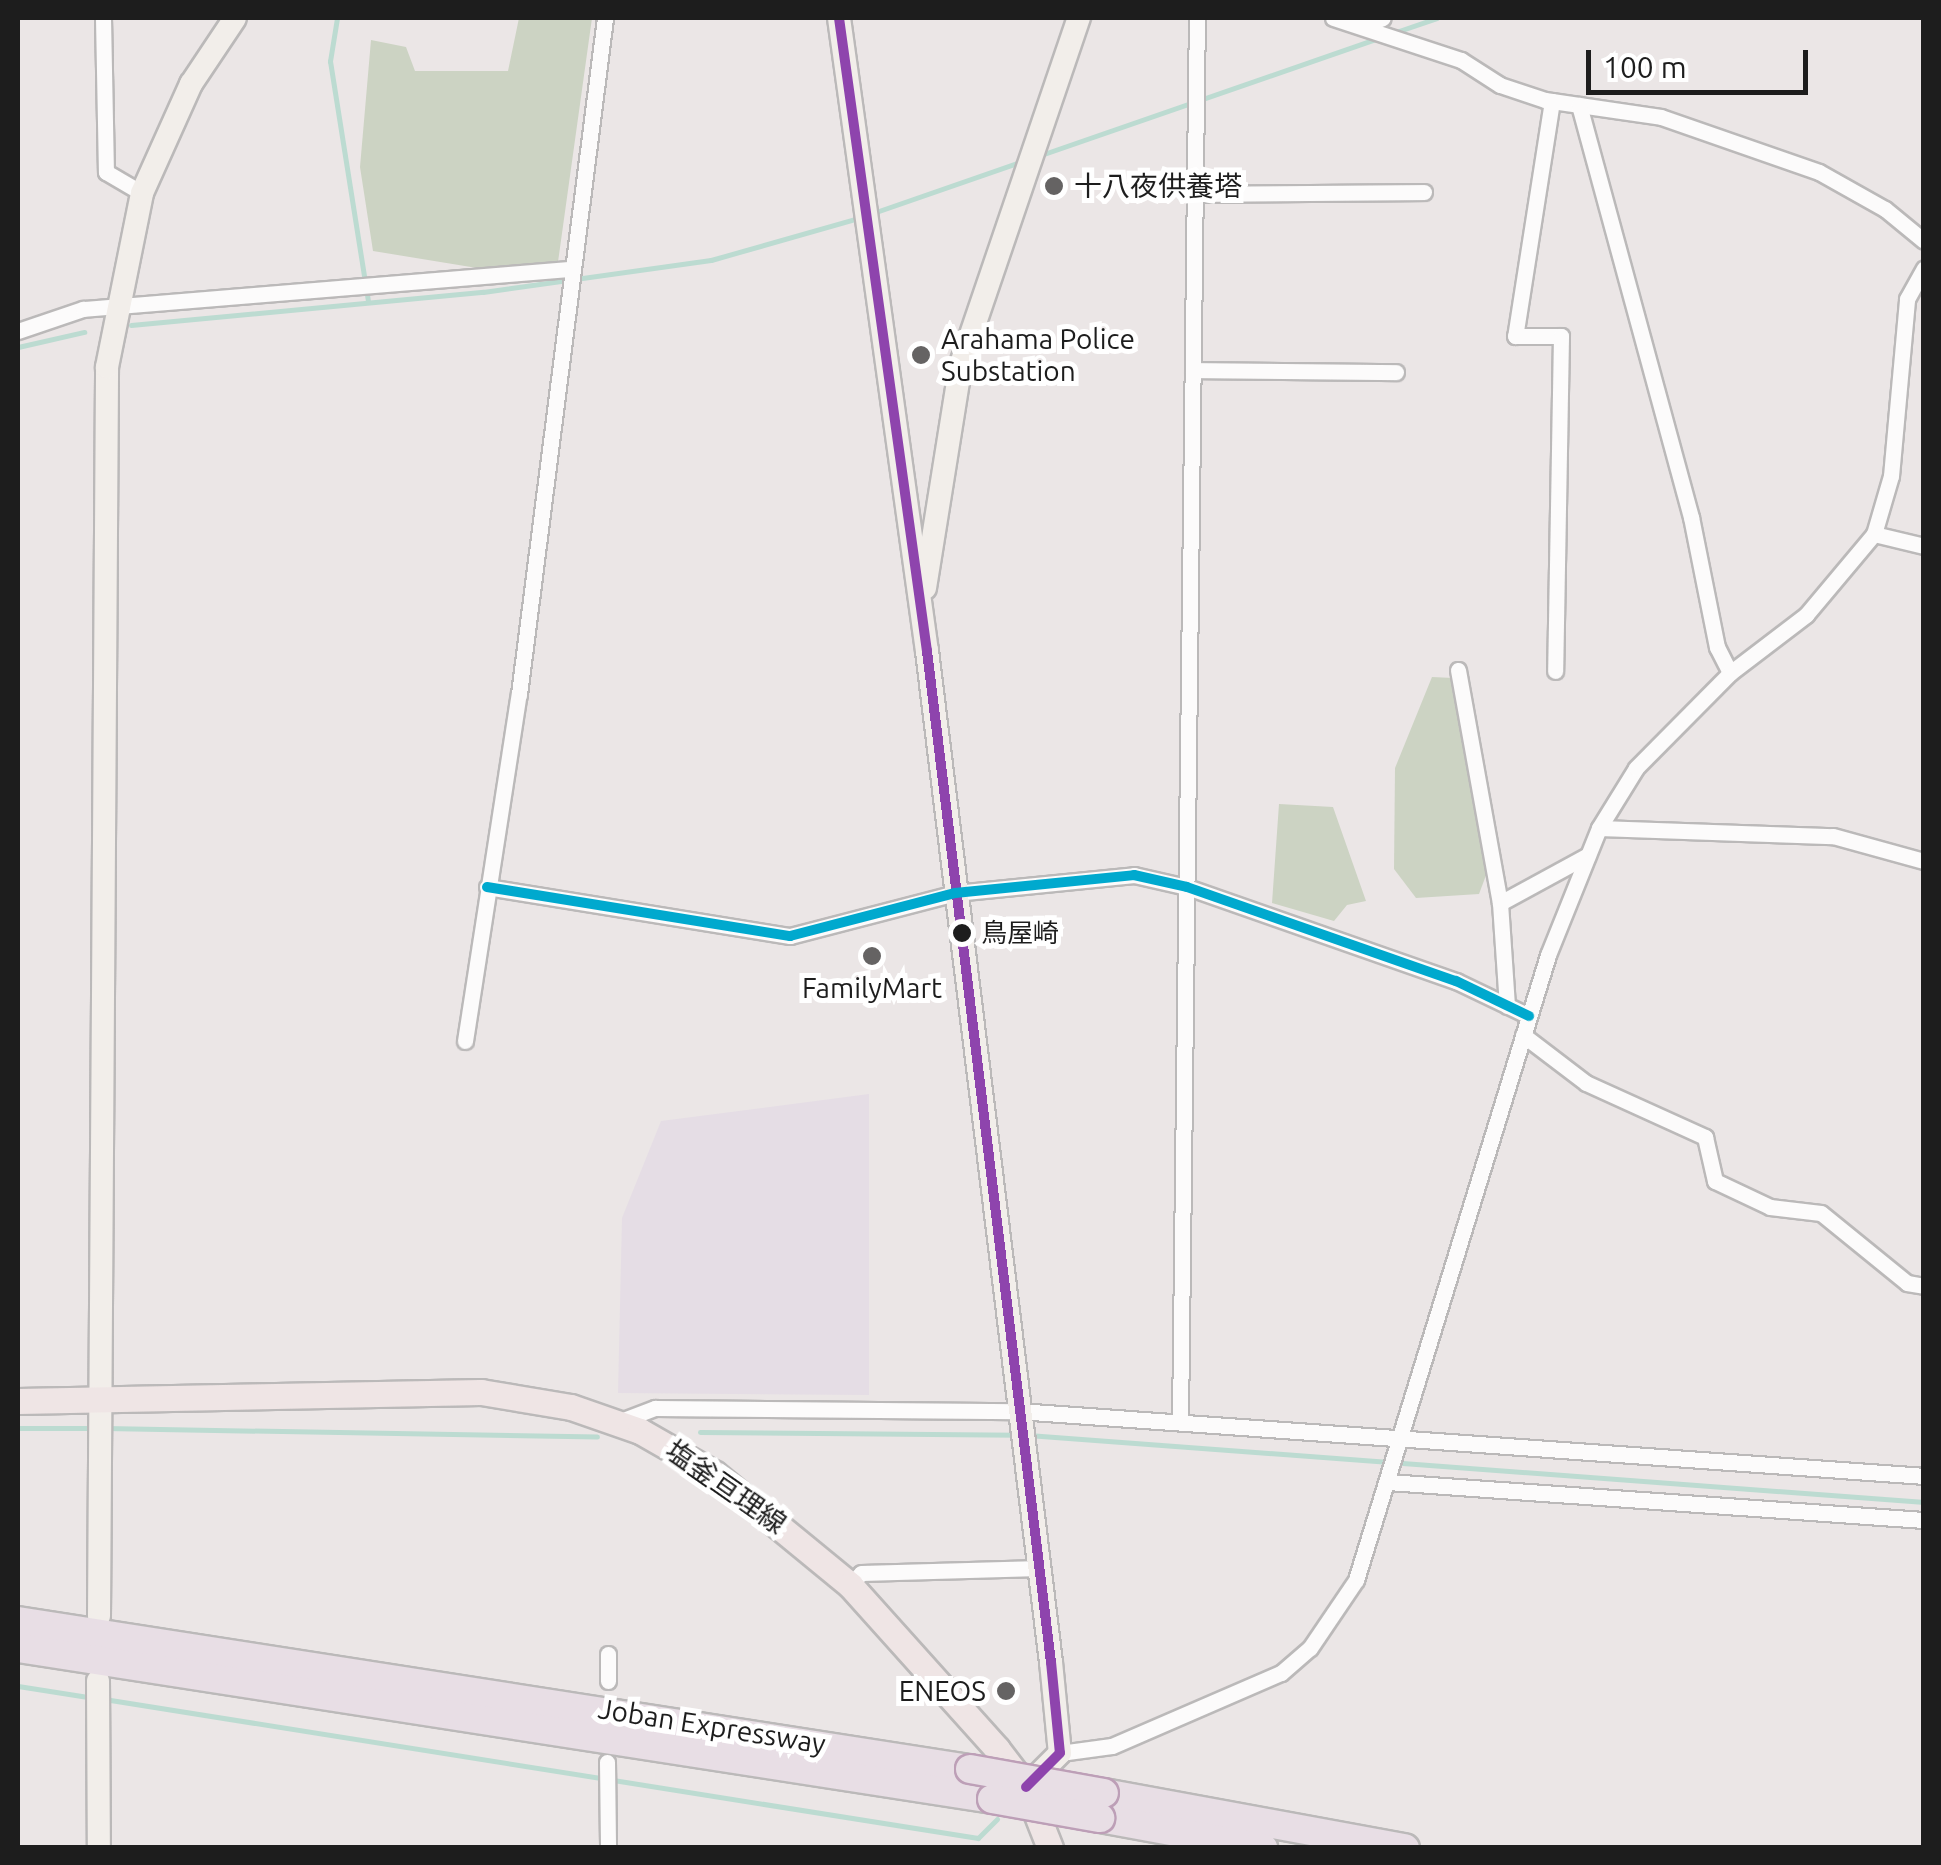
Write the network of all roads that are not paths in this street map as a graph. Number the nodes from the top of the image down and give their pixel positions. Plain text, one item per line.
1 (103, 18) edge
2 (235, 18) edge
3 (605, 18) edge
4 (839, 18) edge
5 (1078, 18) edge
6 (1197, 18) edge
7 (1333, 18) edge
8 (1383, 18) edge
9 (1364, 29) junction
10 (1552, 101) junction
11 (1579, 106) junction
12 (1424, 192) dead end
13 (142, 193) junction
14 (1195, 194) junction
15 (1924, 241) edge
16 (1924, 268) edge
17 (569, 278) junction
18 (115, 306) junction
19 (18, 331) edge
20 (1193, 370) junction
21 (1396, 372) dead end
22 (1874, 534) junction
23 (1924, 546) edge
24 (922, 616) junction
25 (1458, 670) dead end
26 (1555, 671) dead end
27 (1730, 673) junction
28 (1599, 828) junction
29 (1588, 856) junction
30 (1924, 860) edge
31 (487, 887) junction
32 (1186, 887) junction
33 (955, 893) junction
34 (1500, 903) junction
35 (1507, 1006) junction
36 (1529, 1016) junction
37 (1523, 1035) junction
38 (465, 1041) dead end
39 (1924, 1286) edge
40 (18, 1400) edge
41 (100, 1404) junction
42 (1020, 1416) junction
43 (1180, 1420) junction
44 (618, 1422) junction
45 (1400, 1439) junction
46 (1924, 1476) edge
47 (1388, 1482) junction
48 (1924, 1520) edge
49 (1040, 1568) junction
50 (850, 1585) junction
51 (99, 1616) dead end
52 (18, 1621) edge
53 (18, 1648) edge
54 (608, 1654) dead end
55 (98, 1681) dead end
56 (608, 1681) dead end
57 (1060, 1753) junction
58 (607, 1762) dead end
59 (1026, 1787) junction
60 (1102, 1805) junction
61 (99, 1848) edge
62 (608, 1848) edge
63 (1050, 1848) edge
64 (1263, 1848) edge
65 (1404, 1848) edge

1 - 13 street
2 - 13 street
3 - 17 street
4 - 24 street
5 - 24 street
6 - 14 street
7 - 9 street
8 - 9 street
9 - 10 street
10 - 11 street
10 - 26 street
11 - 15 street
11 - 27 street
12 - 14 street
13 - 18 street
14 - 20 street
16 - 22 street
17 - 18 street
17 - 31 street
18 - 19 street
18 - 41 street
20 - 21 street
20 - 32 street
22 - 23 street
22 - 27 street
24 - 33 street
25 - 34 street
27 - 28 street
28 - 29 street
28 - 30 street
29 - 34 street
29 - 36 street
31 - 33 street
31 - 38 street
32 - 33 street
32 - 35 street
32 - 43 street
33 - 42 street
34 - 35 street
35 - 36 street
36 - 37 street
37 - 39 street
37 - 45 street
40 - 41 main road, 塩釜亘理線
41 - 44 main road, 塩釜亘理線
41 - 51 street
42 - 43 street
42 - 44 street
42 - 49 street
43 - 45 street
44 - 50 main road, 塩釜亘理線
45 - 46 street
45 - 47 street
47 - 48 street
47 - 57 street
49 - 50 street
49 - 57 street
50 - 59 main road, 塩釜亘理線
52 - 60 highway, Joban Expressway, bridge
53 - 60 highway, Joban Expressway, bridge
54 - 56 street
55 - 61 street
57 - 59 street
58 - 62 street
59 - 63 main road, 塩釜亘理線
60 - 64 highway, Joban Expressway
60 - 65 highway, Joban Expressway

